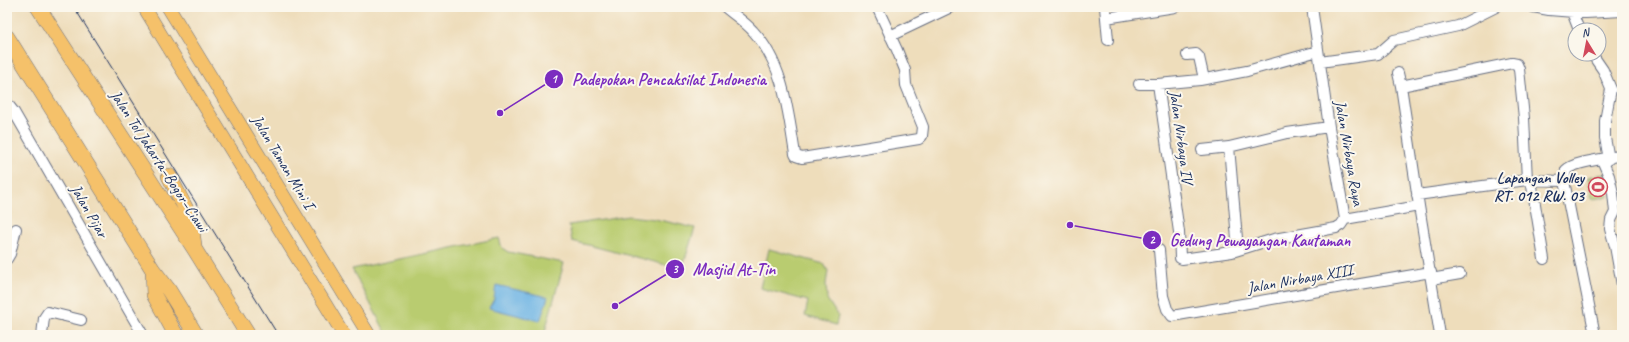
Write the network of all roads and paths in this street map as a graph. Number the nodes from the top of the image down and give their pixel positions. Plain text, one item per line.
1 (38, 7) edge
2 (144, 7) edge
3 (168, 7) edge
4 (725, 7) edge
5 (877, 7) edge
6 (951, 7) edge
7 (1105, 7) edge
8 (1312, 7) edge
9 (1496, 7) edge
10 (1533, 7) edge
11 (1175, 8) edge
12 (1622, 11) edge
13 (1572, 12) junction
14 (1106, 18) junction
15 (1576, 22) edge
16 (890, 36) junction
17 (7, 37) edge
18 (1108, 40) dead end
19 (1318, 51) junction
20 (1187, 55) dead end
21 (1320, 62) junction
22 (1598, 62) edge
23 (1398, 72) dead end
24 (1204, 79) junction
25 (1139, 84) dead end
26 (1158, 84) junction
27 (1400, 86) junction
28 (7, 103) edge
29 (1329, 127) junction
30 (1229, 147) junction
31 (1202, 150) dead end
32 (1622, 155) edge
33 (1605, 159) junction
34 (169, 176) dead end
35 (1529, 180) junction
36 (1564, 181) junction
37 (1418, 201) junction
38 (1345, 219) junction
39 (16, 229) dead end
40 (195, 250) junction
41 (1159, 250) dead end
42 (1238, 250) junction
43 (7, 258) edge
44 (1544, 259) dead end
45 (153, 270) junction
46 (1460, 274) dead end
47 (1431, 276) junction
48 (1622, 285) edge
49 (81, 320) dead end
50 (42, 335) edge
51 (143, 335) edge
52 (176, 335) edge
53 (196, 335) edge
54 (248, 335) edge
55 (344, 335) edge
56 (369, 335) edge
57 (1440, 335) edge
58 (1595, 335) edge

1 - 40 highway, Jalan Tol Jakarta–Bogor–Ciawi
2 - 55 main road
3 - 56 main road, Jalan Taman Mini I
4 - 16 street
5 - 16 street
6 - 16 street
7 - 14 street
8 - 19 street, Jalan Nirbaya Raya
9 - 21 street
10 - 13 street
11 - 14 street
12 - 13 street
13 - 15 street
14 - 18 street
17 - 45 highway
19 - 21 street, Jalan Nirbaya Raya
19 - 24 street, Jalan Nirbaya IV
20 - 24 street
21 - 29 street, Jalan Nirbaya Raya
22 - 33 street
23 - 27 street
24 - 26 street, Jalan Nirbaya IV
25 - 26 street
26 - 42 street, Jalan Nirbaya IV
27 - 35 street
27 - 37 street
28 - 51 street, Jalan Pijar
29 - 30 street
29 - 38 street, Jalan Nirbaya Raya
30 - 31 street
30 - 42 street
32 - 33 street
33 - 36 street
33 - 48 street
34 - 40 highway
35 - 36 street, Jalan Nirbaya Raya
35 - 37 street, Jalan Nirbaya Raya
35 - 44 street
36 - 58 street
37 - 38 street, Jalan Nirbaya Raya
37 - 47 street
38 - 42 street
39 - 43 street
40 - 54 highway, Jalan Tol Jakarta–Bogor–Ciawi
41 - 47 street, Jalan Nirbaya XIII
45 - 52 highway
45 - 53 highway
46 - 47 street, Jalan Nirbaya XIII
47 - 57 street
49 - 50 street

